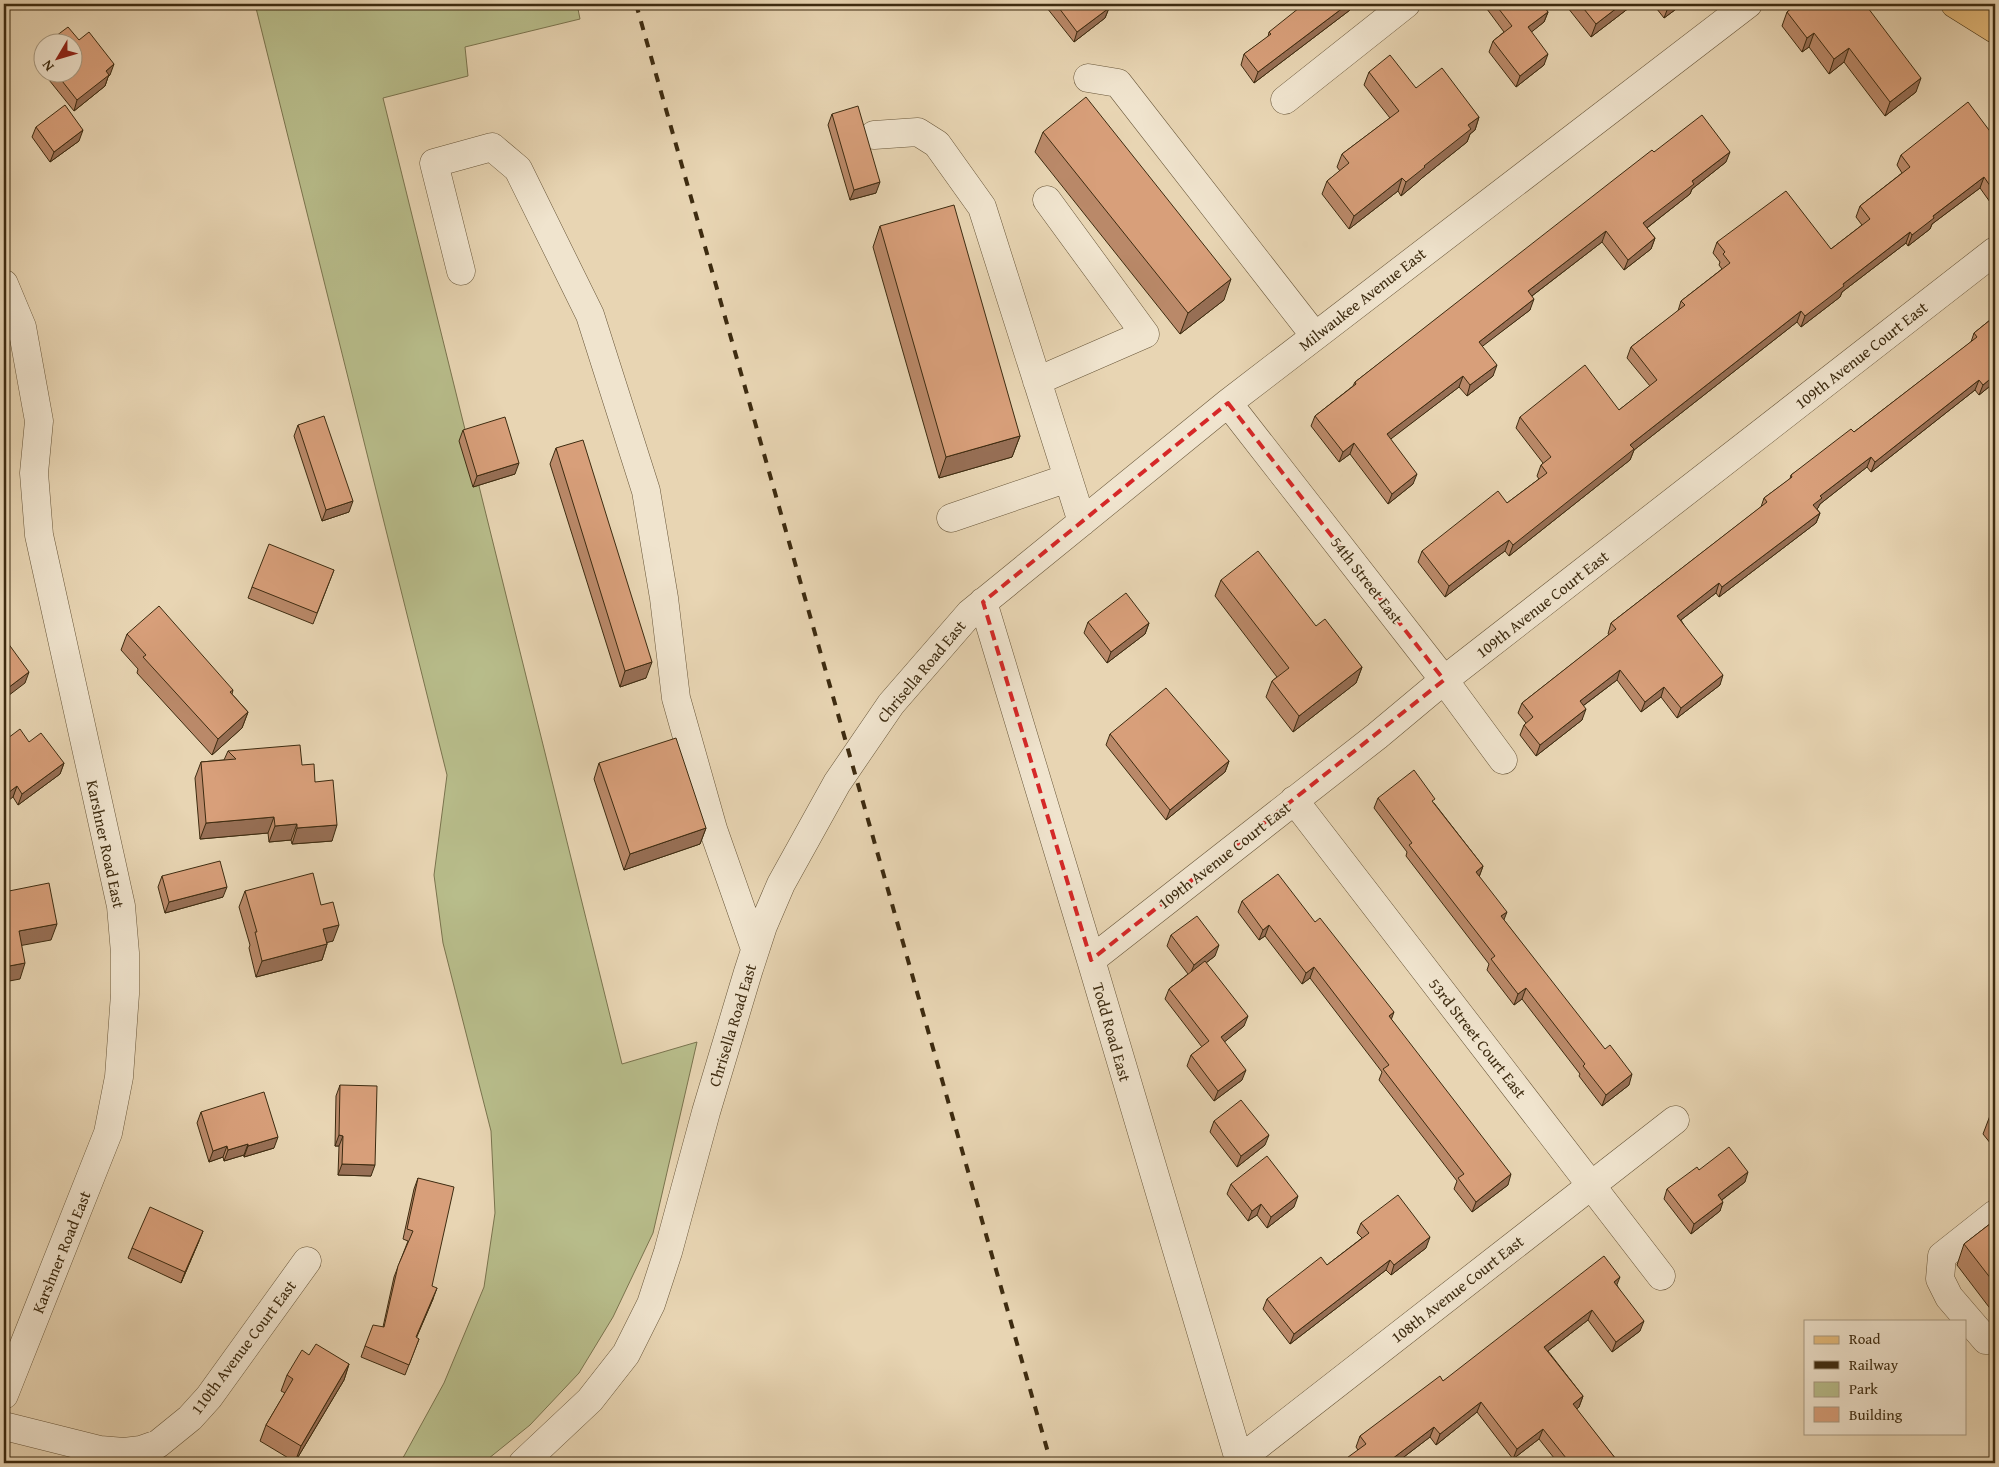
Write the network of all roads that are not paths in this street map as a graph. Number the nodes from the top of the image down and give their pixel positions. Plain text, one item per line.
1 (1406, 4) edge
2 (1748, 4) edge
3 (1088, 78) dead end
4 (1284, 100) dead end
5 (874, 135) dead end
6 (1047, 200) dead end
7 (1995, 251) edge
8 (461, 271) dead end
9 (4, 284) edge
10 (1315, 336) junction
11 (1037, 381) junction
12 (1228, 403) junction
13 (1068, 478) junction
14 (951, 518) dead end
15 (1082, 522) junction
16 (983, 602) junction
17 (1444, 680) junction
18 (1503, 760) dead end
19 (1294, 800) junction
20 (756, 949) junction
21 (1091, 960) junction
22 (1675, 1120) dead end
23 (1592, 1184) junction
24 (1995, 1214) edge
25 (307, 1260) dead end
26 (1661, 1276) dead end
27 (1995, 1339) edge
28 (4, 1395) edge
29 (4, 1426) edge
30 (1239, 1461) edge
31 (523, 1463) edge

1 - 4 street
2 - 10 street, Milwaukee Avenue East
3 - 10 street
5 - 11 street
6 - 11 street
7 - 17 street, 109th Avenue Court East
8 - 20 street
9 - 28 street, Karshner Road East
10 - 12 street, Milwaukee Avenue East
11 - 13 street
12 - 15 street, Milwaukee Avenue East
12 - 17 street, 54th Street East
13 - 14 street
13 - 15 street
15 - 16 street, Milwaukee Avenue East
16 - 20 street, Chrisella Road East
16 - 21 street, Todd Road East
17 - 18 street, 54th Street East
17 - 19 street, 109th Avenue Court East
19 - 21 street, 109th Avenue Court East
19 - 23 street, 53rd Street Court East
20 - 31 street, Chrisella Road East
21 - 30 street, Todd Road East
22 - 23 street, 108th Avenue Court East
23 - 26 street, 53rd Street Court East
23 - 30 street, 108th Avenue Court East
24 - 27 street
25 - 29 street, 110th Avenue Court East

